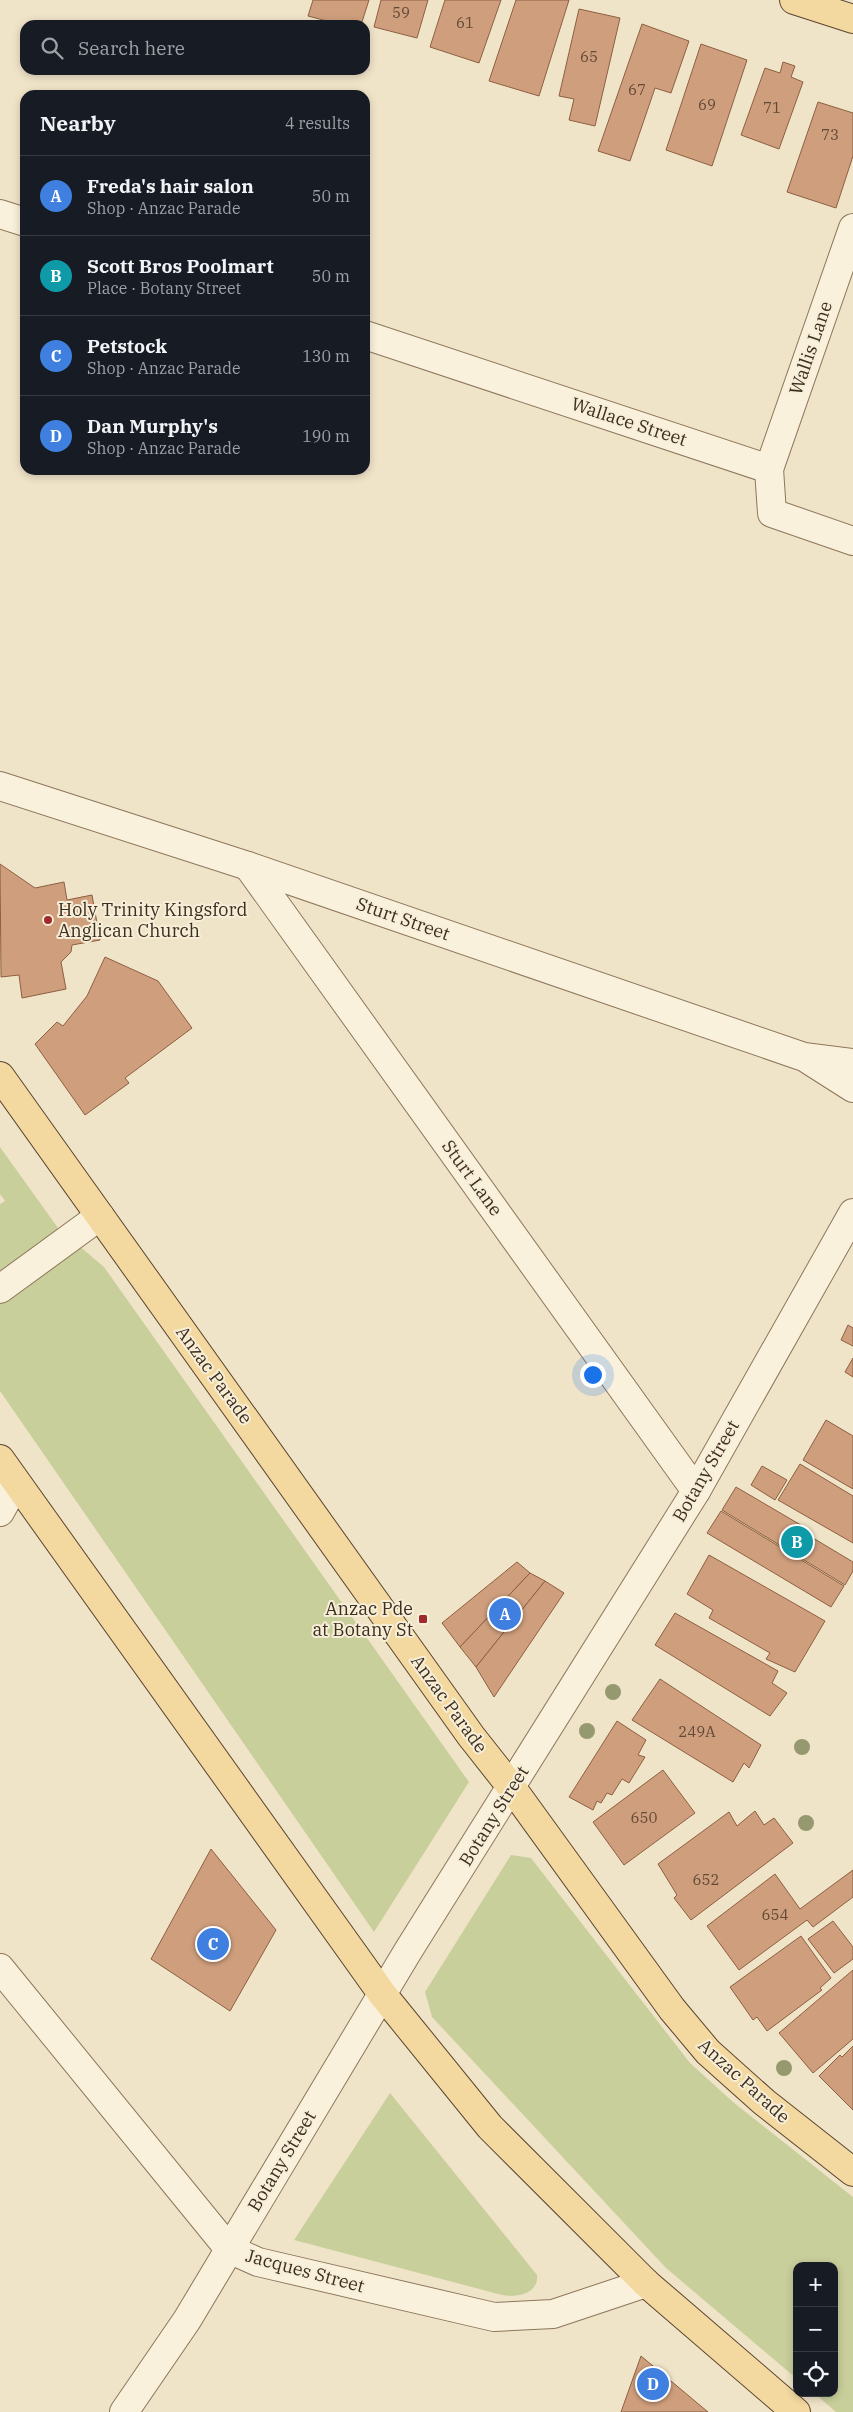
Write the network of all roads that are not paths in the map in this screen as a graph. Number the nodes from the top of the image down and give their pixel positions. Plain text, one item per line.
1 (794, 0) edge
2 (853, 19) edge
3 (0, 214) edge
4 (20, 220) edge
5 (853, 228) edge
6 (370, 337) edge
7 (769, 468) junction
8 (853, 541) edge
9 (0, 786) edge
10 (248, 866) junction
11 (804, 1057) junction
12 (853, 1063) edge
13 (0, 1076) edge
14 (853, 1088) edge
15 (853, 1213) edge
16 (100, 1216) junction
17 (0, 1290) edge
18 (0, 1459) edge
19 (16, 1483) junction
20 (696, 1491) junction
21 (0, 1512) edge
22 (512, 1788) junction
23 (0, 1968) edge
24 (382, 1994) junction
25 (853, 2172) edge
26 (229, 2249) junction
27 (646, 2283) junction
28 (124, 2412) edge
29 (796, 2412) edge

1 - 2 main road
3 - 4 street
5 - 7 street, Wallis Lane
6 - 7 street, Wallace Street
7 - 8 street
9 - 10 street, Sturt Street
10 - 11 street, Sturt Street
10 - 20 street, Sturt Lane
11 - 12 street, Sturt Street
11 - 14 street, Sturt Street
13 - 16 main road, Anzac Parade
15 - 20 street, Botany Street
16 - 17 street
16 - 22 main road, Anzac Parade
18 - 19 main road
19 - 21 street
19 - 24 main road
20 - 22 street, Botany Street
22 - 24 street, Botany Street
22 - 25 main road, Anzac Parade
23 - 26 street, Jacques Street
24 - 26 street, Botany Street
24 - 27 main road
26 - 27 street, Jacques Street
26 - 28 street, Botany Street
27 - 29 main road

